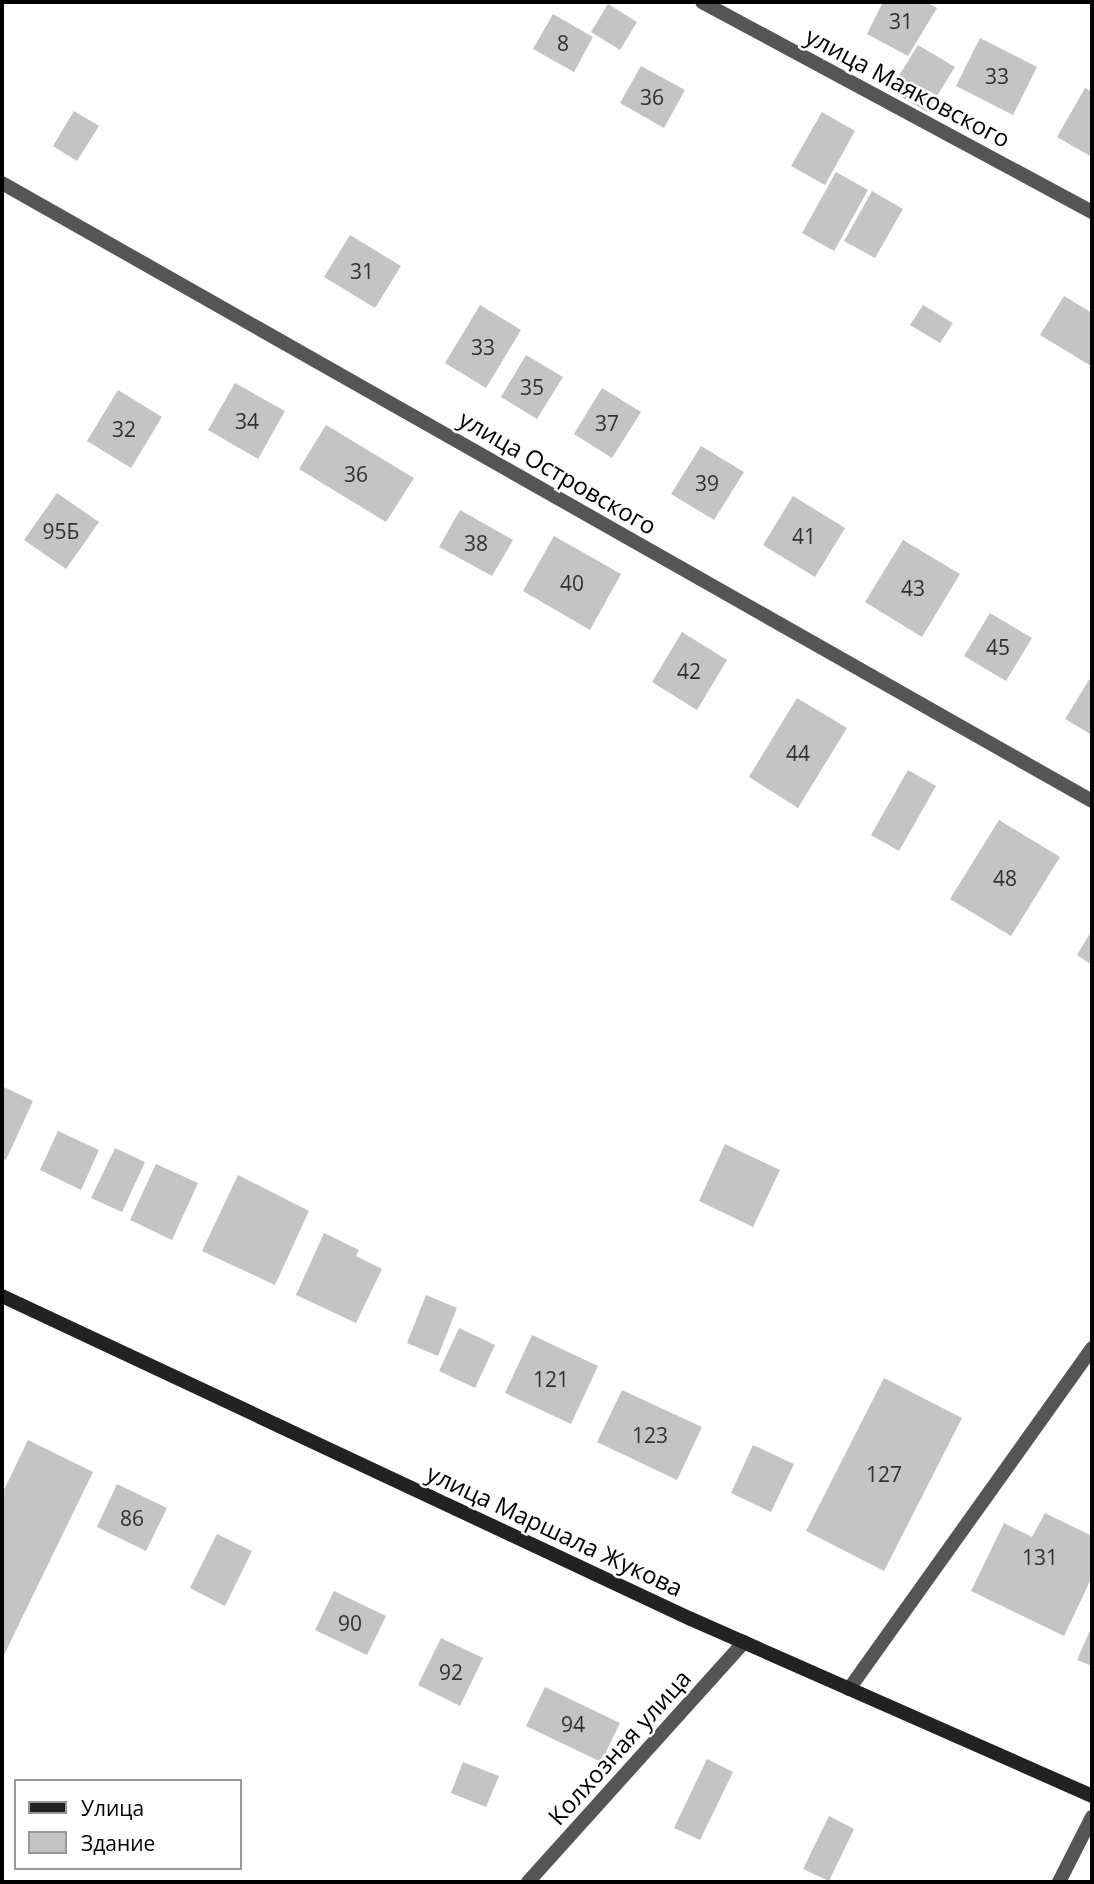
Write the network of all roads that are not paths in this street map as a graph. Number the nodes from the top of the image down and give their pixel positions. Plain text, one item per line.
1 (702, 2) edge
2 (2, 183) edge
3 (1092, 212) edge
4 (1092, 801) edge
5 (2, 1296) edge
6 (1092, 1348) edge
7 (744, 1642) junction
8 (849, 1689) junction
9 (1092, 1796) edge
10 (1092, 1817) edge
11 (528, 1882) edge
12 (1059, 1882) edge

1 - 3 street, улица Маяковского
2 - 4 street, улица Островского
5 - 7 main road, улица Маршала Жукова
6 - 8 street
7 - 8 main road, улица Маршала Жукова
7 - 11 street, Колхозная улица
8 - 9 main road, улица Маршала Жукова
10 - 12 street

